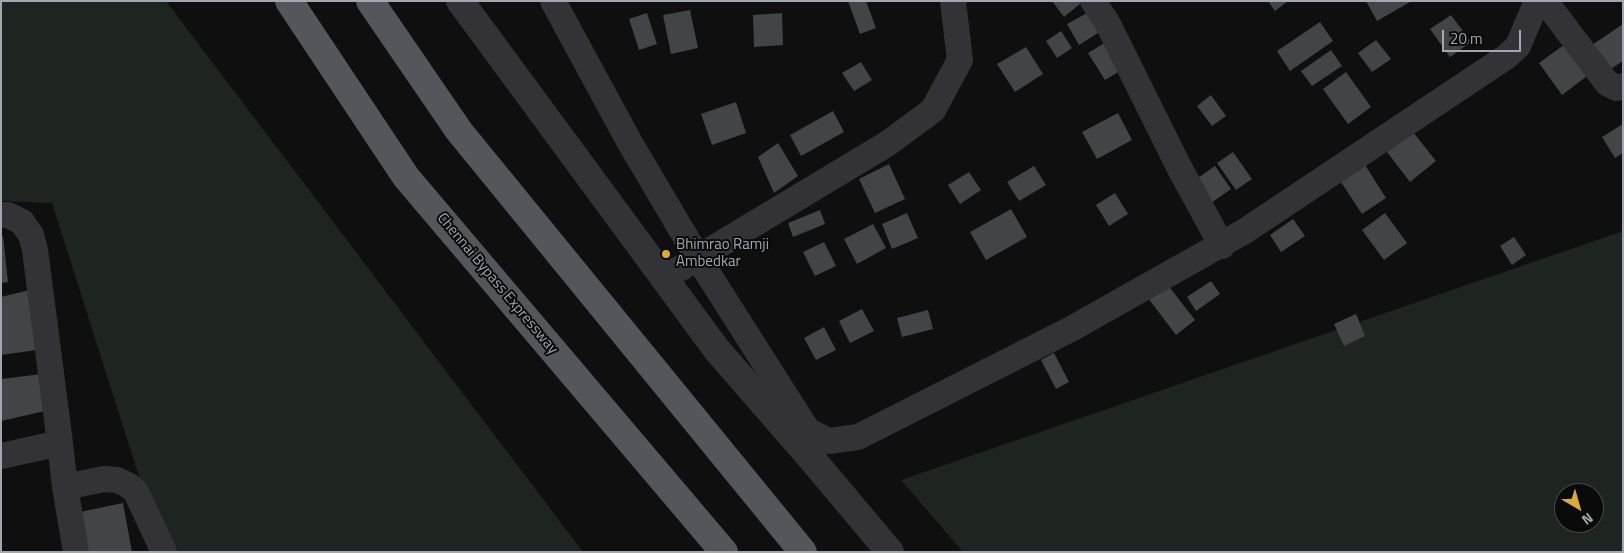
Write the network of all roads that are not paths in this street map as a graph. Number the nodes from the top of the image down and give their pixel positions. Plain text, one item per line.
1 (289, 1) edge
2 (370, 1) edge
3 (460, 1) edge
4 (553, 1) edge
5 (953, 1) edge
6 (1093, 1) edge
7 (1537, 1) edge
8 (1545, 1) edge
9 (1623, 86) edge
10 (1, 215) edge
11 (1222, 246) junction
12 (698, 258) junction
13 (664, 278) junction
14 (60, 443) junction
15 (1, 456) edge
16 (65, 487) junction
17 (76, 552) edge
18 (164, 552) edge
19 (724, 552) edge
20 (803, 552) edge
21 (890, 552) edge

1 - 19 highway, Chennai Bypass Expressway
2 - 20 highway
3 - 13 street
4 - 12 street
5 - 12 street
6 - 11 street
7 - 11 street
8 - 9 street
10 - 14 street
11 - 12 street
12 - 13 street
13 - 21 street
14 - 15 street
14 - 16 street
16 - 17 street
16 - 18 street

